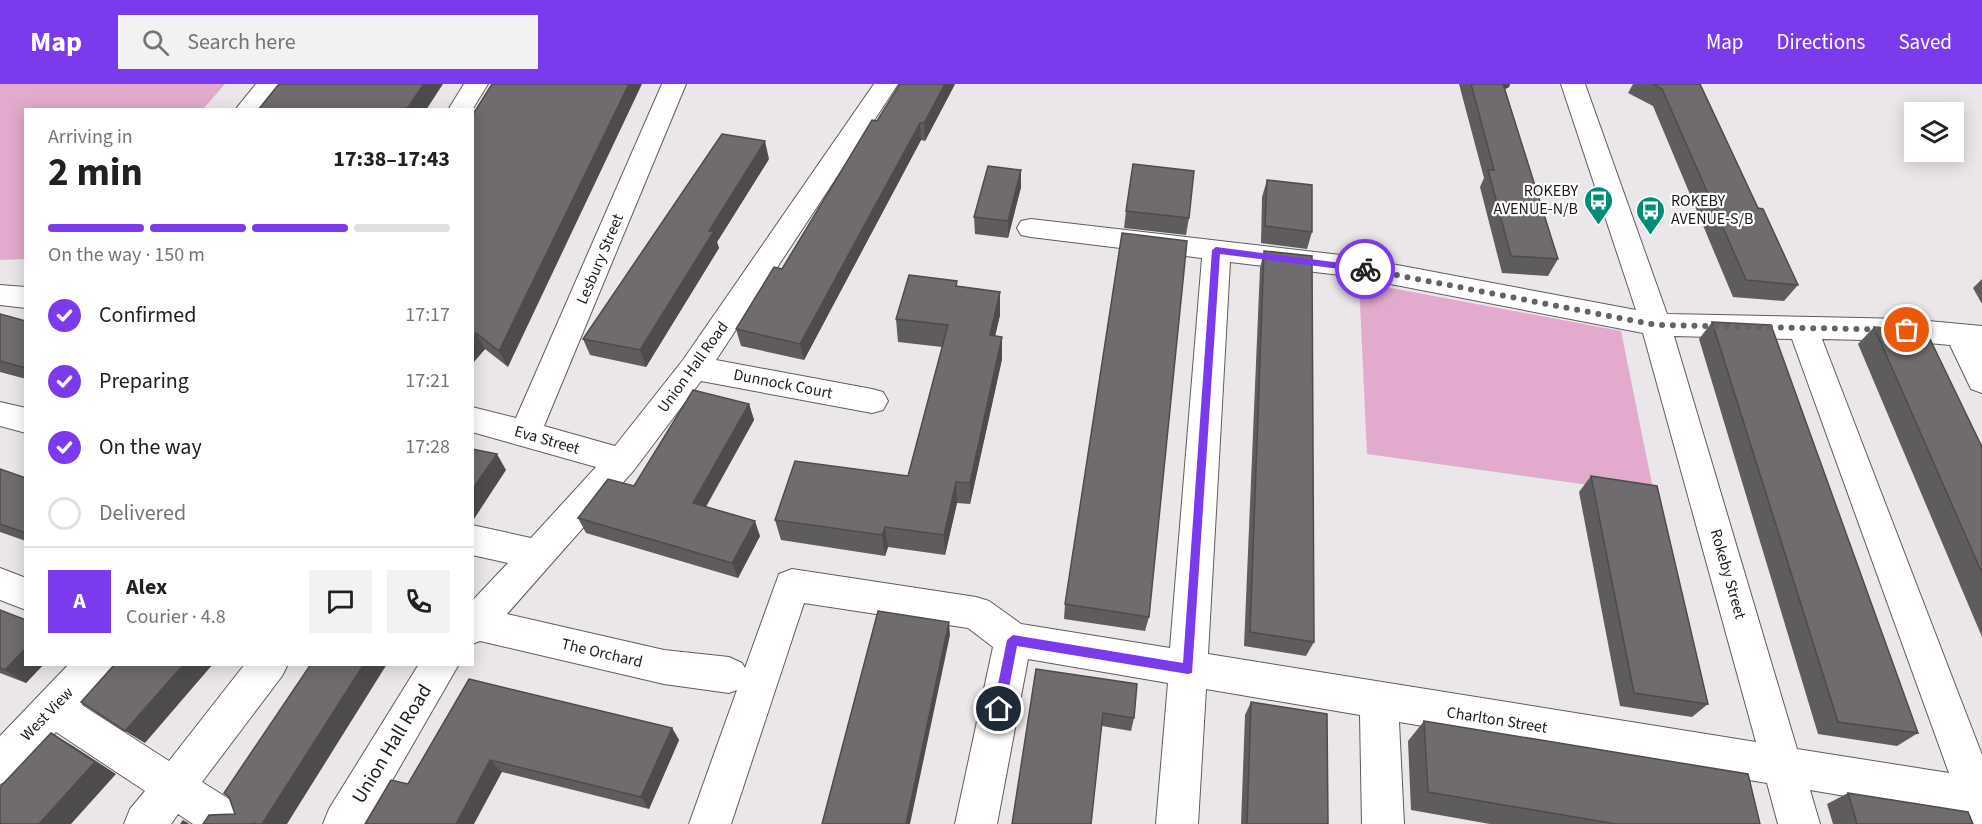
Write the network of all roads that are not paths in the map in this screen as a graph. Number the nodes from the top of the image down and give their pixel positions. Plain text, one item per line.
1 (268, 84) edge
2 (476, 84) edge
3 (674, 84) edge
4 (886, 84) edge
5 (1573, 84) edge
6 (249, 108) edge
7 (461, 108) edge
8 (1031, 228) dead end
9 (1216, 250) junction
10 (0, 295) edge
11 (24, 298) edge
12 (1656, 325) junction
13 (1803, 328) junction
14 (1971, 336) edge
15 (694, 368) junction
16 (1982, 381) edge
17 (872, 401) dead end
18 (0, 414) edge
19 (24, 420) edge
20 (474, 420) edge
21 (525, 434) junction
22 (622, 461) junction
23 (474, 540) edge
24 (538, 555) junction
25 (0, 584) edge
26 (24, 593) edge
27 (474, 626) edge
28 (1013, 640) junction
29 (93, 666) edge
30 (267, 666) edge
31 (439, 666) edge
32 (1188, 669) junction
33 (729, 675) dead end
34 (1379, 700) junction
35 (53, 708) junction
36 (0, 764) edge
37 (1784, 767) junction
38 (173, 787) junction
39 (1981, 802) edge
40 (145, 824) edge
41 (230, 824) edge
42 (344, 824) edge
43 (710, 824) edge
44 (976, 824) edge
45 (1177, 824) edge
46 (1383, 824) edge
47 (1799, 824) edge

1 - 6 street
2 - 7 street
3 - 21 street, Lesbury Street
4 - 15 street, Union Hall Road
5 - 12 street, Rokeby Street
8 - 9 street
9 - 12 street
9 - 32 street
10 - 11 street
12 - 13 street
12 - 37 street, Rokeby Street
13 - 14 street
13 - 39 street
14 - 16 street
15 - 17 street, Dunnock Court
15 - 22 street, Union Hall Road
18 - 19 street
20 - 21 street, Eva Street
21 - 22 street, Eva Street
22 - 24 street, Union Hall Road
23 - 24 street
24 - 27 street, Union Hall Road
25 - 26 street
27 - 33 street, The Orchard
28 - 32 street, Charlton Street
28 - 43 street
28 - 44 street
29 - 35 street, West View
30 - 38 street
31 - 42 street, Union Hall Road
32 - 34 street, Charlton Street
32 - 45 street
34 - 37 street, Charlton Street
34 - 46 street
35 - 36 street, West View
35 - 38 street
37 - 39 street, Charlton Street
37 - 47 street, Rokeby Street
38 - 40 street
38 - 41 street

